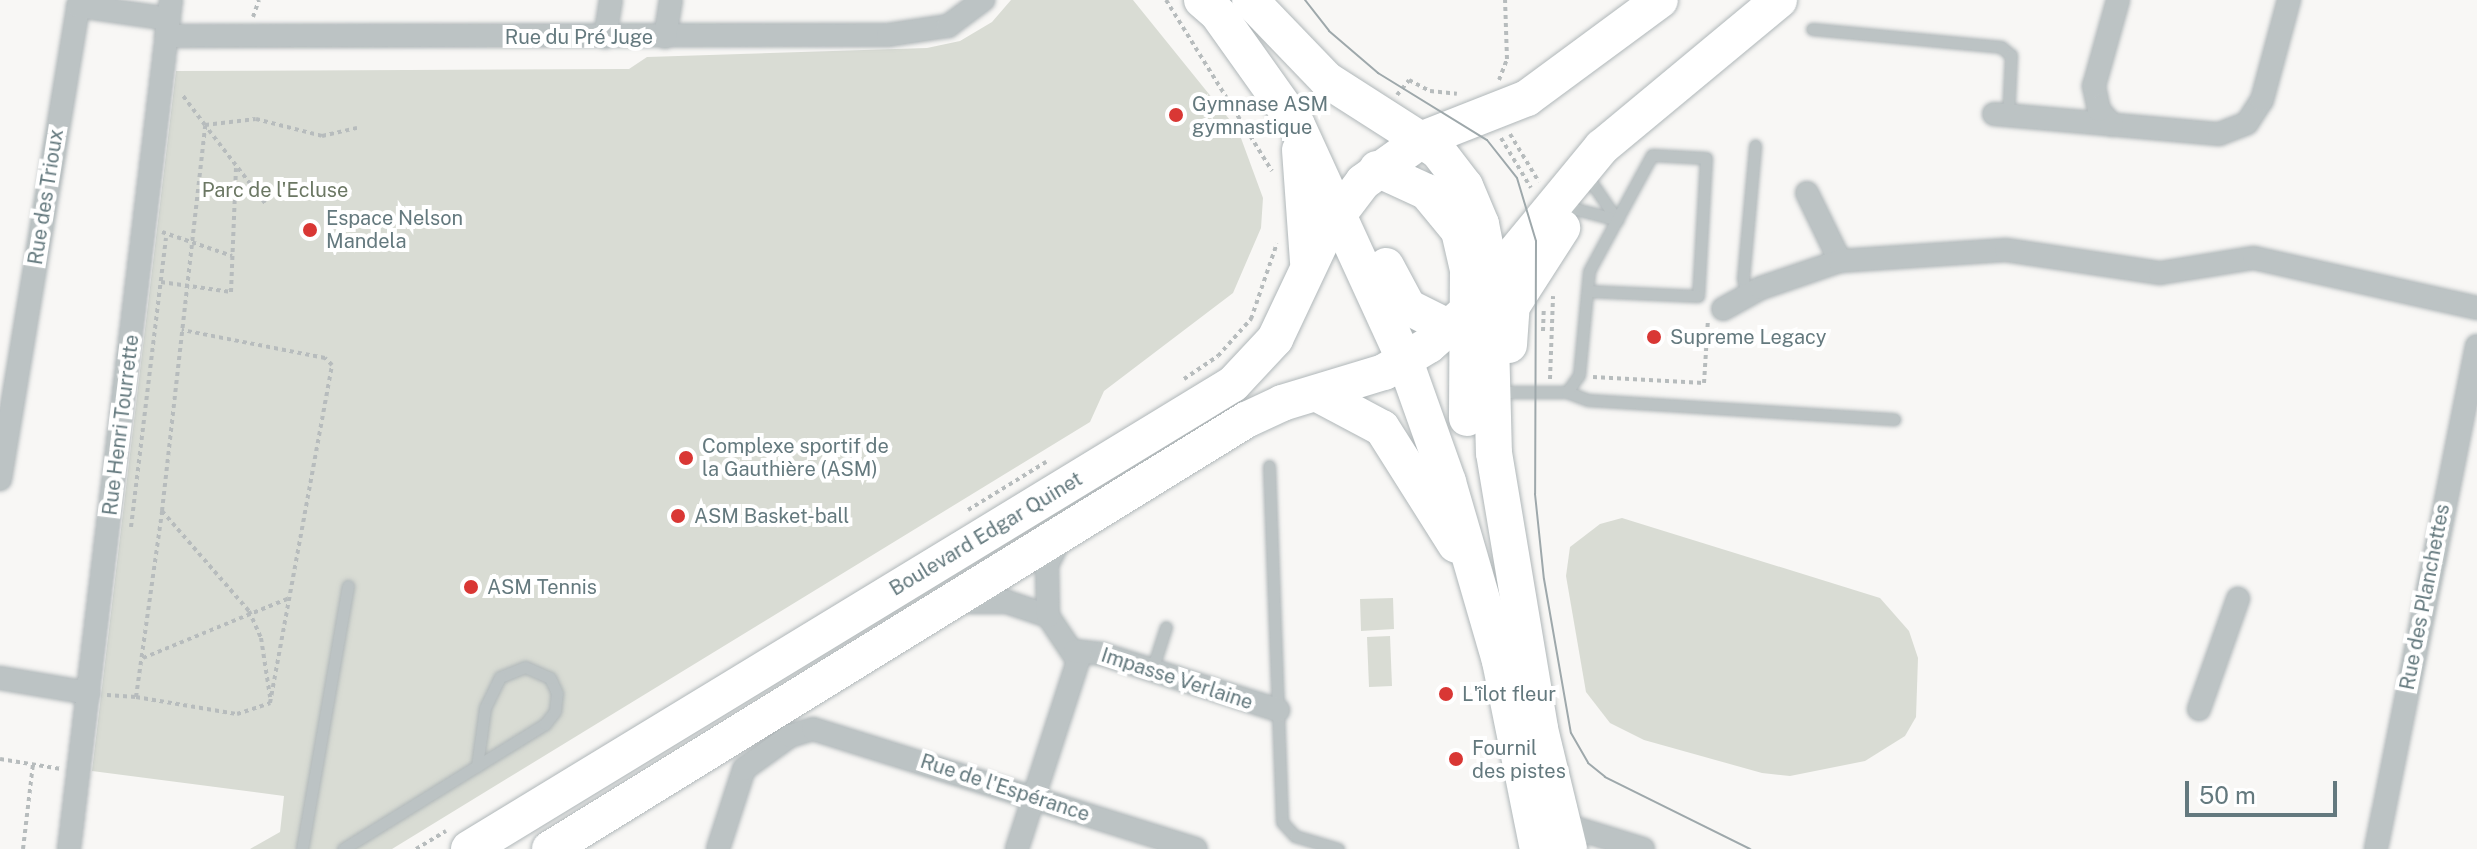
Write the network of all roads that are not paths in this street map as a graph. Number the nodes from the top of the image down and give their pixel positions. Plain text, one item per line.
1 (611, 0) edge
2 (671, 0) edge
3 (983, 0) edge
4 (1202, 0) edge
5 (1250, 0) edge
6 (1660, 0) edge
7 (1779, 0) edge
8 (2118, 0) edge
9 (2289, 0) edge
10 (169, 18) edge
11 (1812, 29) dead end
12 (605, 37) junction
13 (665, 37) junction
14 (1266, 79) junction
15 (1641, 111) junction
16 (2001, 115) joint
17 (1297, 125) junction
18 (2112, 125) junction
19 (1423, 139) junction
20 (1755, 146) dead end
21 (1357, 191) junction
22 (1807, 193) dead end
23 (1585, 198) junction
24 (1618, 220) junction
25 (1840, 261) junction
26 (1308, 269) junction
27 (1490, 285) junction
28 (1588, 291) junction
29 (1747, 294) junction
30 (2477, 308) edge
31 (1723, 309) road end
32 (1458, 321) junction
33 (2477, 346) edge
34 (1405, 361) junction
35 (1506, 392) junction
36 (1567, 392) junction
37 (1318, 394) junction
38 (1894, 419) dead end
39 (1493, 443) junction
40 (1269, 466) dead end
41 (0, 479) edge
42 (1064, 529) junction
43 (1508, 539) junction
44 (1474, 569) junction
45 (348, 586) dead end
46 (2238, 599) dead end
47 (958, 602) junction
48 (1048, 616) junction
49 (1166, 627) dead end
50 (1075, 651) junction
51 (1152, 670) junction
52 (0, 678) edge
53 (89, 693) junction
54 (2199, 709) dead end
55 (1278, 710) junction
56 (477, 766) junction
57 (1033, 798) junction
58 (1551, 834) edge
59 (462, 837) edge
60 (1603, 844) edge
61 (69, 849) edge
62 (302, 849) edge
63 (343, 849) edge
64 (550, 849) edge
65 (718, 849) edge
66 (1017, 849) edge
67 (1196, 849) edge
68 (1338, 849) edge
69 (1643, 849) edge
70 (2376, 849) edge

1 - 12 street
2 - 13 street
3 - 13 street, Rue du Pré Juge
4 - 14 main road
5 - 19 main road
6 - 19 main road, Boulevard Edgar Quinet
7 - 15 main road
8 - 18 street
9 - 18 street
10 - 12 street, Rue du Pré Juge
10 - 41 street, Rue des Trioux
10 - 53 street, Rue Henri Tourrette
11 - 16 lane
12 - 13 street, Rue du Pré Juge
14 - 17 main road
14 - 21 main road
15 - 23 main road
15 - 27 main road, Boulevard Edgar Quinet
16 - 18 street
17 - 21 main road
17 - 26 main road
19 - 21 main road, Boulevard Edgar Quinet
19 - 27 main road
20 - 29 lane
21 - 26 main road, Boulevard Edgar Quinet
21 - 32 main road
21 - 32 main road
21 - 34 main road
22 - 25 street
23 - 24 lane
23 - 24 lane
23 - 35 main road
24 - 28 lane
24 - 28 lane
25 - 29 street
25 - 30 street
26 - 59 main road, Boulevard Edgar Quinet
27 - 32 main road, Boulevard Edgar Quinet
27 - 39 main road
28 - 36 lane
29 - 31 street
32 - 34 main road, Boulevard Edgar Quinet
32 - 43 main road
33 - 70 street, Rue des Planchettes
34 - 37 main road, Boulevard Edgar Quinet
34 - 44 main road
35 - 36 lane
35 - 39 main road
36 - 38 lane
37 - 42 main road, Boulevard Edgar Quinet
37 - 44 main road
39 - 43 main road
40 - 55 lane
42 - 47 main road, Boulevard Edgar Quinet
42 - 48 street
43 - 58 main road
44 - 58 main road
45 - 62 lane
46 - 54 street
47 - 48 street
47 - 64 main road, Boulevard Edgar Quinet
48 - 50 street
49 - 51 lane
50 - 51 street, Impasse Verlaine
50 - 57 street
51 - 55 street, Impasse Verlaine
52 - 53 street
53 - 61 street, Rue Henri Tourrette
55 - 68 lane
56 - 56 lane
56 - 63 lane
57 - 65 street, Rue de l'Espérance
57 - 66 street
57 - 67 street, Rue de l'Espérance
58 - 60 street
60 - 69 street

